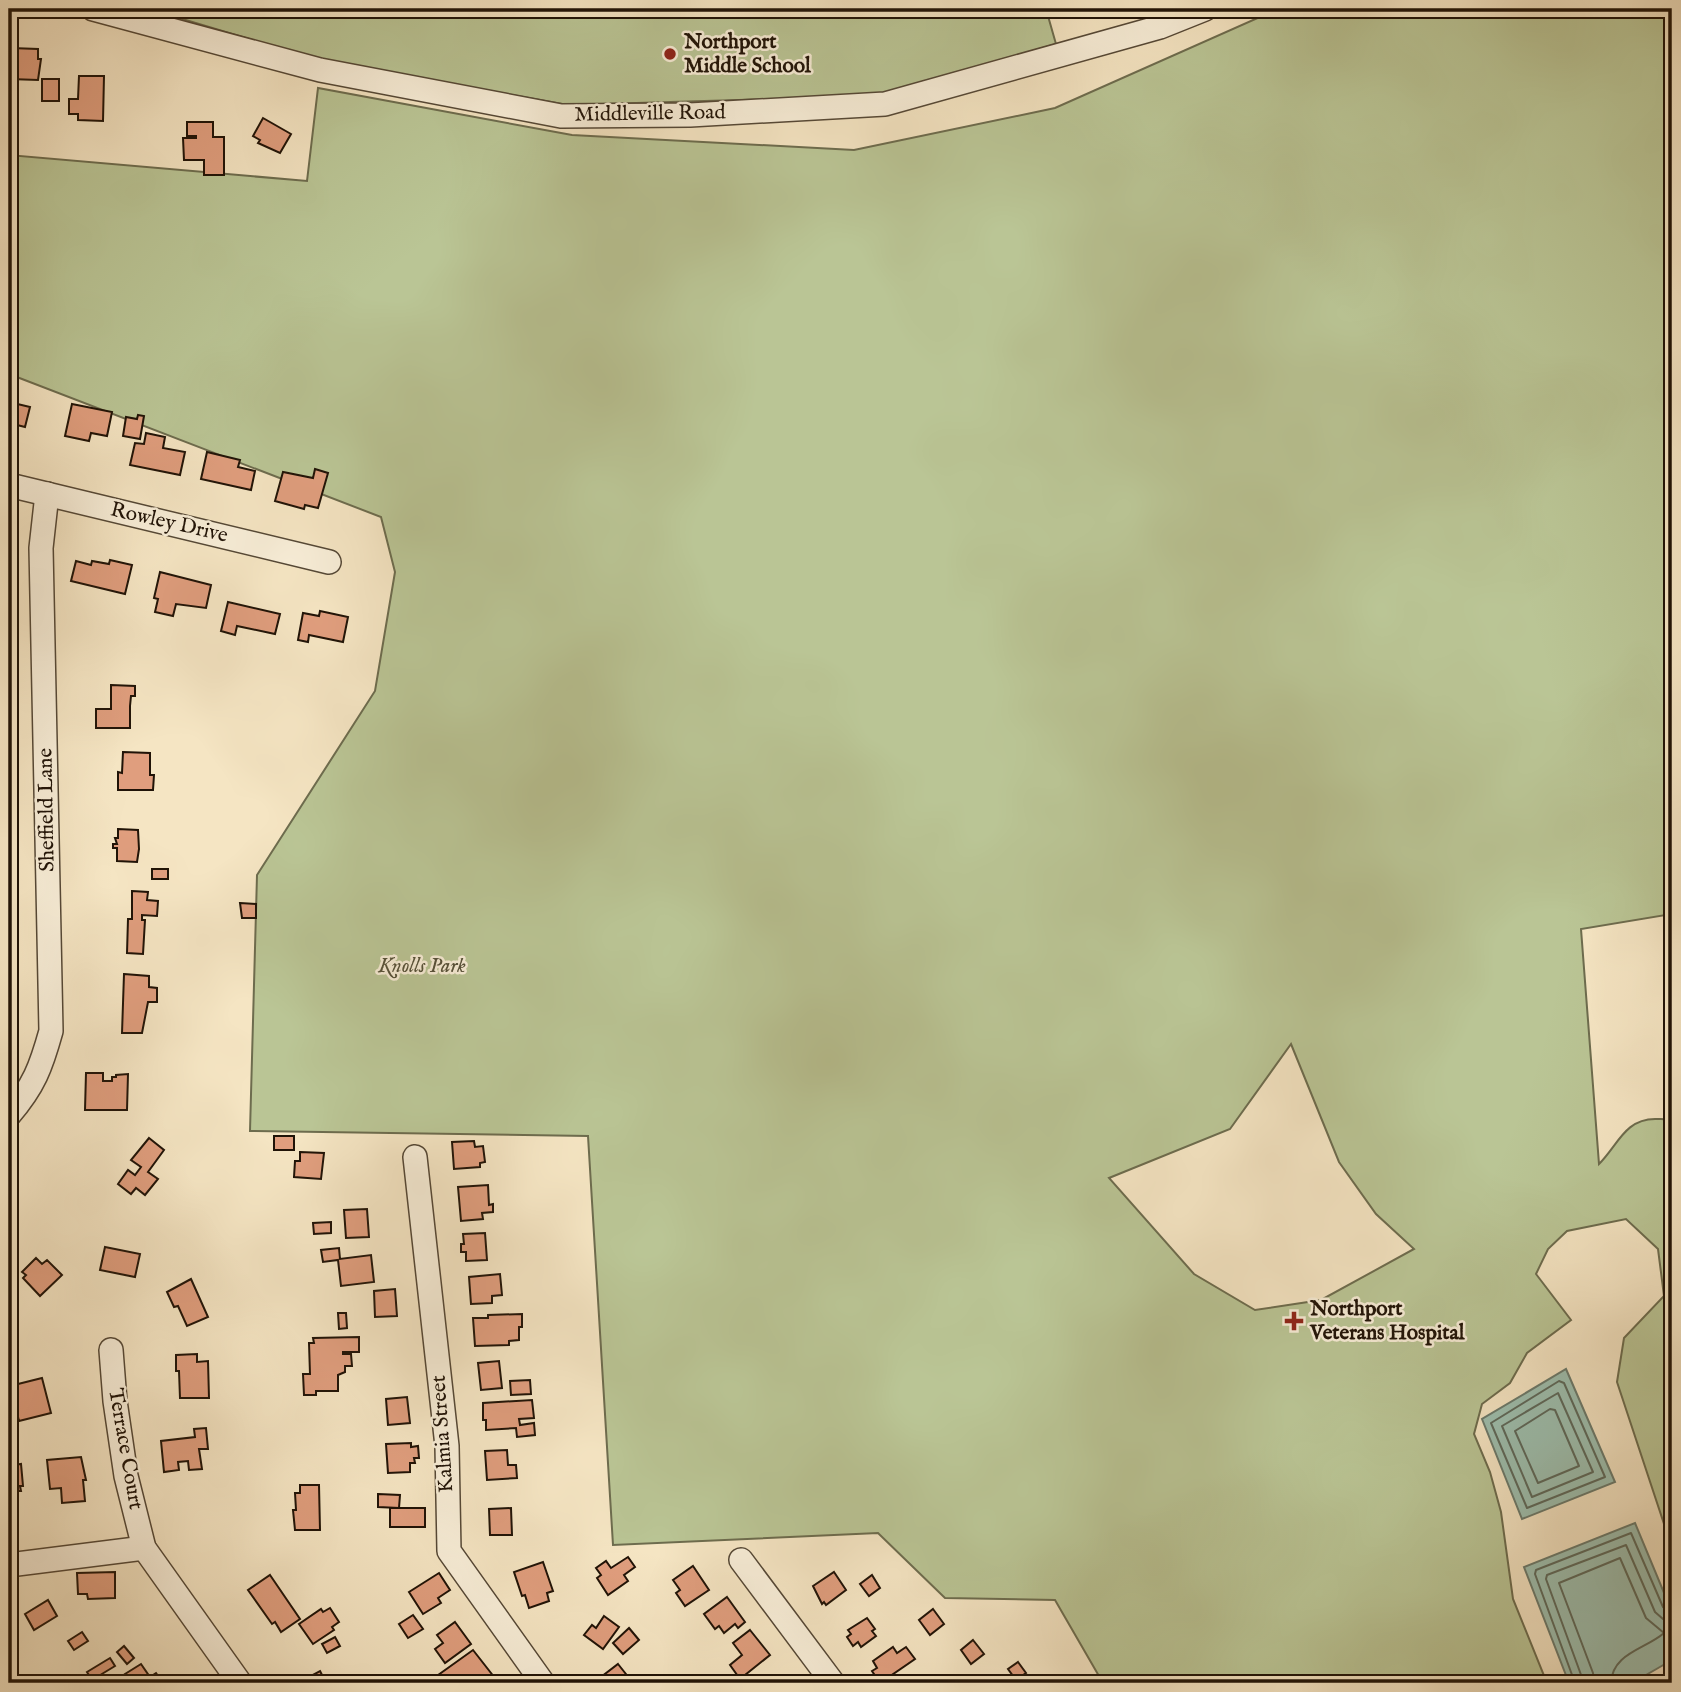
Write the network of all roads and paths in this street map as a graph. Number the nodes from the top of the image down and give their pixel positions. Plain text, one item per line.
1 (93, 9) edge
2 (1205, 9) edge
3 (9, 485) edge
4 (47, 494) junction
5 (329, 562) dead end
6 (9, 1115) edge
7 (415, 1157) dead end
8 (111, 1350) dead end
9 (144, 1548) junction
10 (741, 1560) dead end
11 (9, 1565) edge
12 (240, 1683) edge
13 (543, 1683) edge
14 (833, 1683) edge

1 - 2 street, Middleville Road
3 - 4 street, Rowley Drive
4 - 5 street, Rowley Drive
4 - 6 street, Sheffield Lane
7 - 13 street, Kalmia Street
8 - 9 street, Terrace Court
9 - 11 street
9 - 12 street
10 - 14 street

